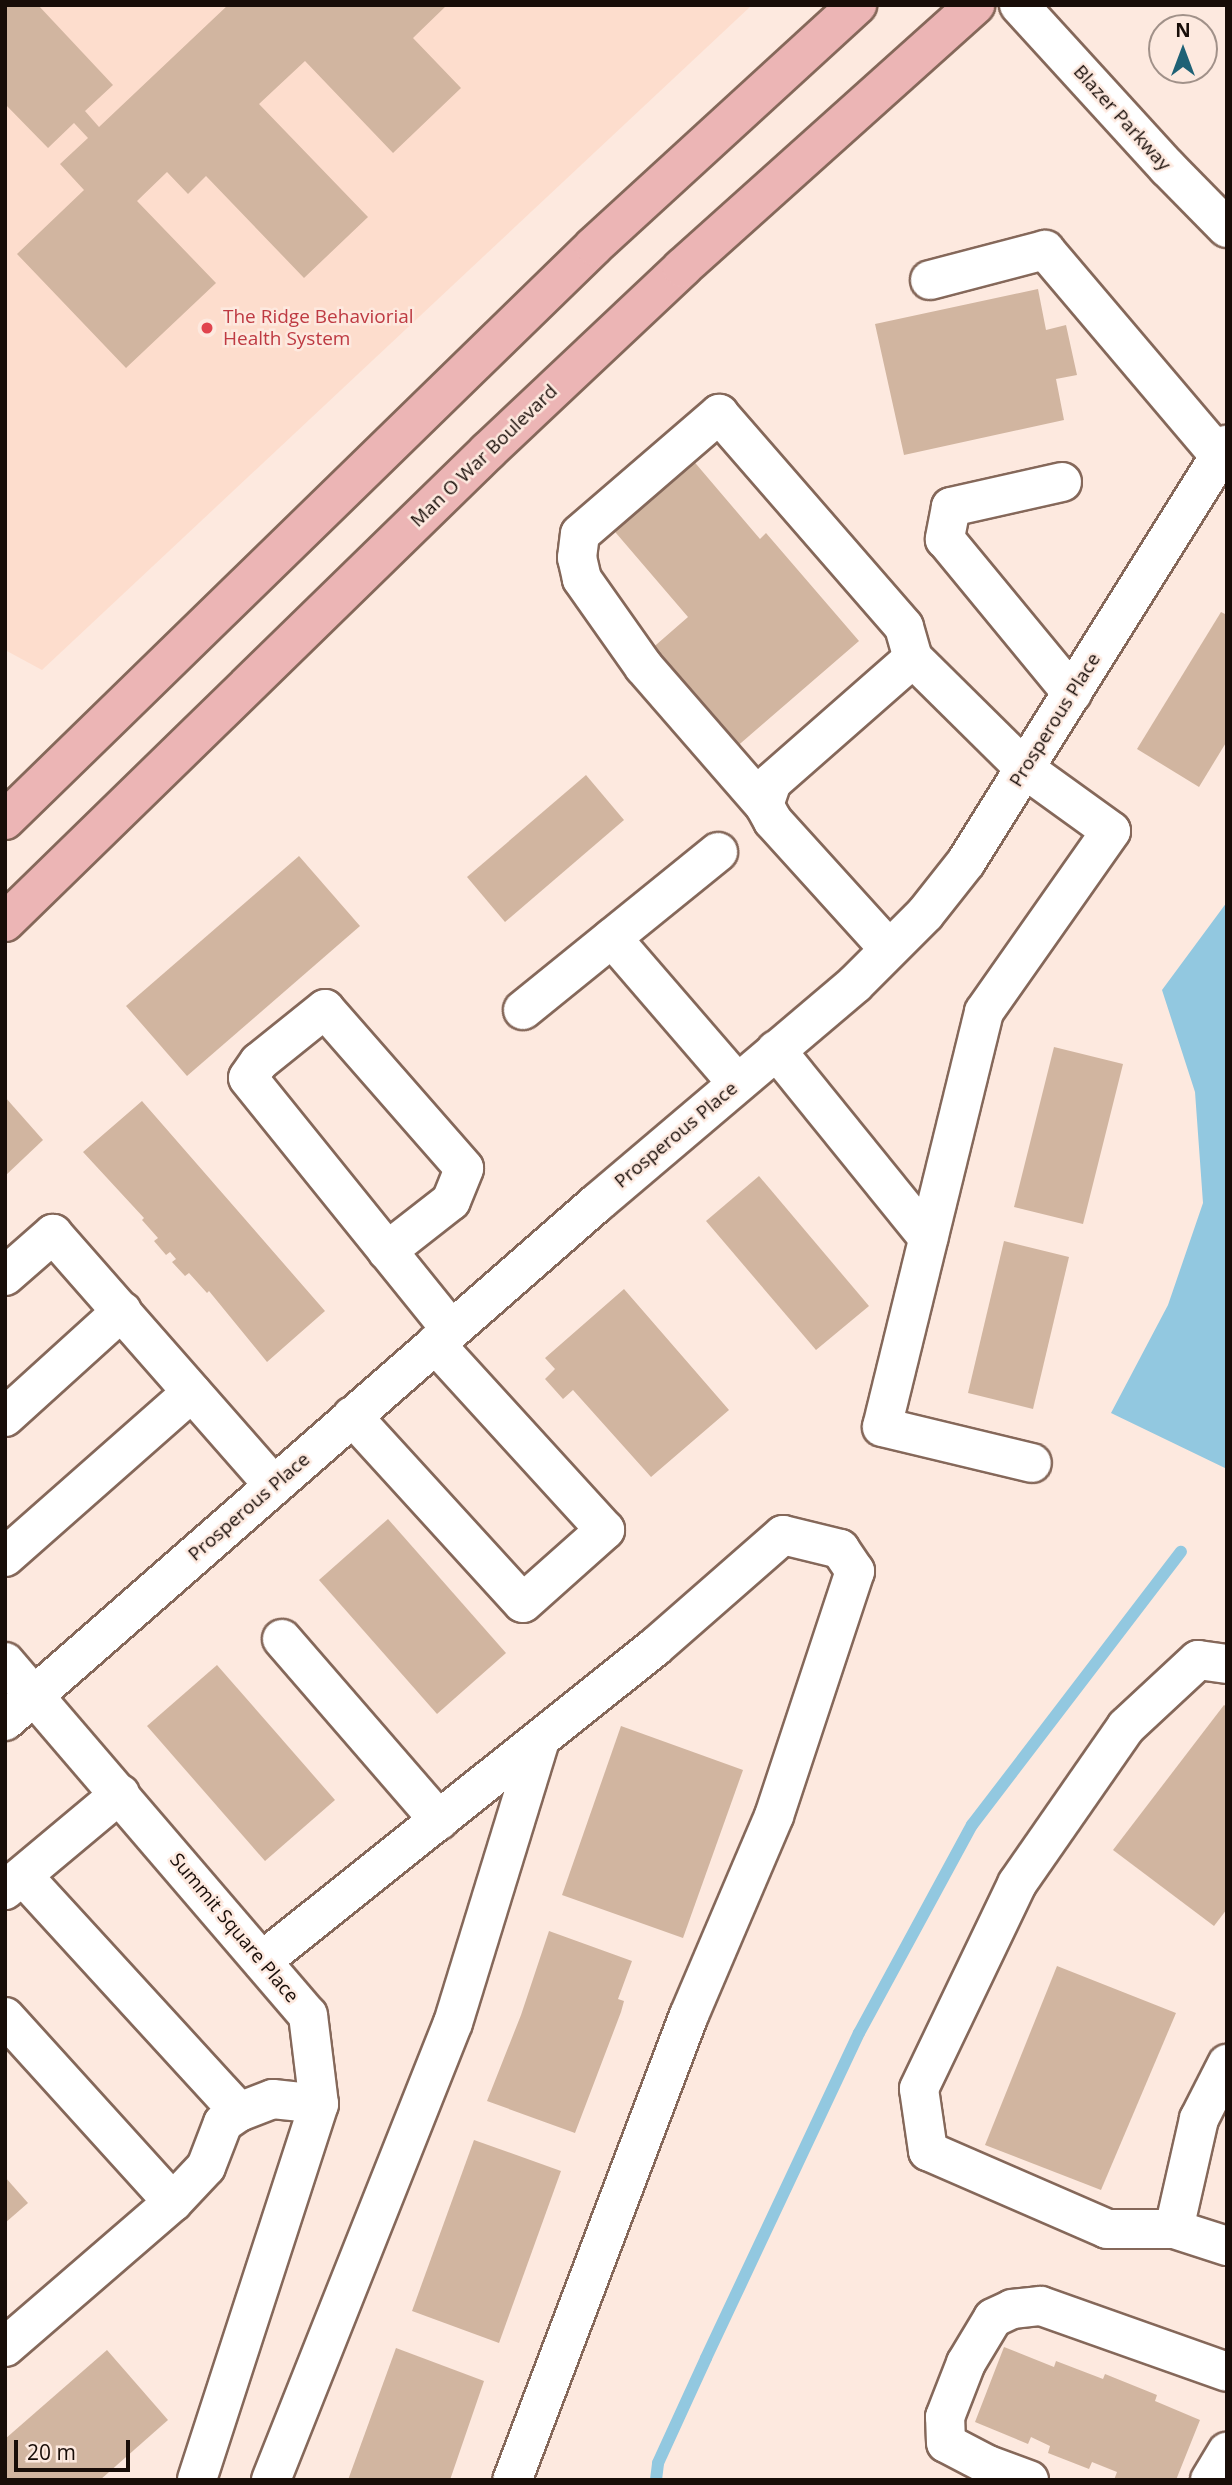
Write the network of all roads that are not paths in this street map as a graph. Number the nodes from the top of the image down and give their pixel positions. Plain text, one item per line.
1 (857, 5) edge
2 (975, 5) edge
3 (1019, 5) edge
4 (1227, 228) edge
5 (930, 280) dead end
6 (1223, 450) edge
7 (1062, 482) dead end
8 (913, 658) junction
9 (1072, 693) junction
10 (1025, 769) junction
11 (764, 805) junction
12 (5, 820) edge
13 (718, 852) dead end
14 (5, 922) edge
15 (612, 938) junction
16 (889, 949) junction
17 (523, 1010) dead end
18 (776, 1050) junction
19 (737, 1083) junction
20 (928, 1238) junction
21 (387, 1251) junction
22 (5, 1276) edge
23 (122, 1311) junction
24 (443, 1337) junction
25 (192, 1392) junction
26 (352, 1416) junction
27 (5, 1417) edge
28 (1032, 1463) dead end
29 (274, 1486) junction
30 (5, 1557) edge
31 (282, 1639) dead end
32 (5, 1662) edge
33 (1227, 1664) edge
34 (35, 1695) junction
35 (5, 1721) edge
36 (540, 1740) junction
37 (120, 1794) junction
38 (439, 1820) junction
39 (14, 1883) edge
40 (262, 1961) junction
41 (5, 2017) edge
42 (1227, 2064) edge
43 (319, 2104) junction
44 (239, 2112) junction
45 (1213, 2125) edge
46 (173, 2202) junction
47 (1174, 2229) junction
48 (1227, 2246) edge
49 (5, 2347) edge
50 (1227, 2372) edge
51 (1227, 2452) edge
52 (197, 2480) edge
53 (271, 2480) edge
54 (512, 2480) edge
55 (1029, 2480) edge
56 (1210, 2480) edge

1 - 12 main road
2 - 14 main road, Man O War Boulevard
3 - 4 street, Blazer Parkway
5 - 6 street
6 - 9 street, Prosperous Place
7 - 9 street
8 - 10 street
8 - 11 street
8 - 11 street
9 - 10 street, Prosperous Place
10 - 16 street, Prosperous Place
10 - 20 street
11 - 16 street
13 - 15 street
15 - 17 street
15 - 19 street
16 - 18 street, Prosperous Place
18 - 19 street, Prosperous Place
18 - 20 street
19 - 24 street, Prosperous Place
20 - 28 street
21 - 21 street
21 - 24 street
22 - 23 street
23 - 25 street
23 - 27 street
24 - 26 street, Prosperous Place
24 - 26 street
25 - 29 street
25 - 30 street
26 - 29 street, Prosperous Place
29 - 34 street, Prosperous Place
31 - 38 street
32 - 34 street, Summit Square Place
33 - 47 street
34 - 35 street, Prosperous Place
34 - 37 street, Summit Square Place
36 - 38 street
36 - 53 street
36 - 54 street
37 - 39 street
37 - 40 street, Summit Square Place
38 - 40 street
39 - 44 street
40 - 43 street, Summit Square Place
41 - 46 street
42 - 45 street
43 - 44 street
43 - 52 street, Summit Square Place
44 - 46 street
45 - 47 street
46 - 49 street
47 - 48 street
50 - 55 street
51 - 56 street

